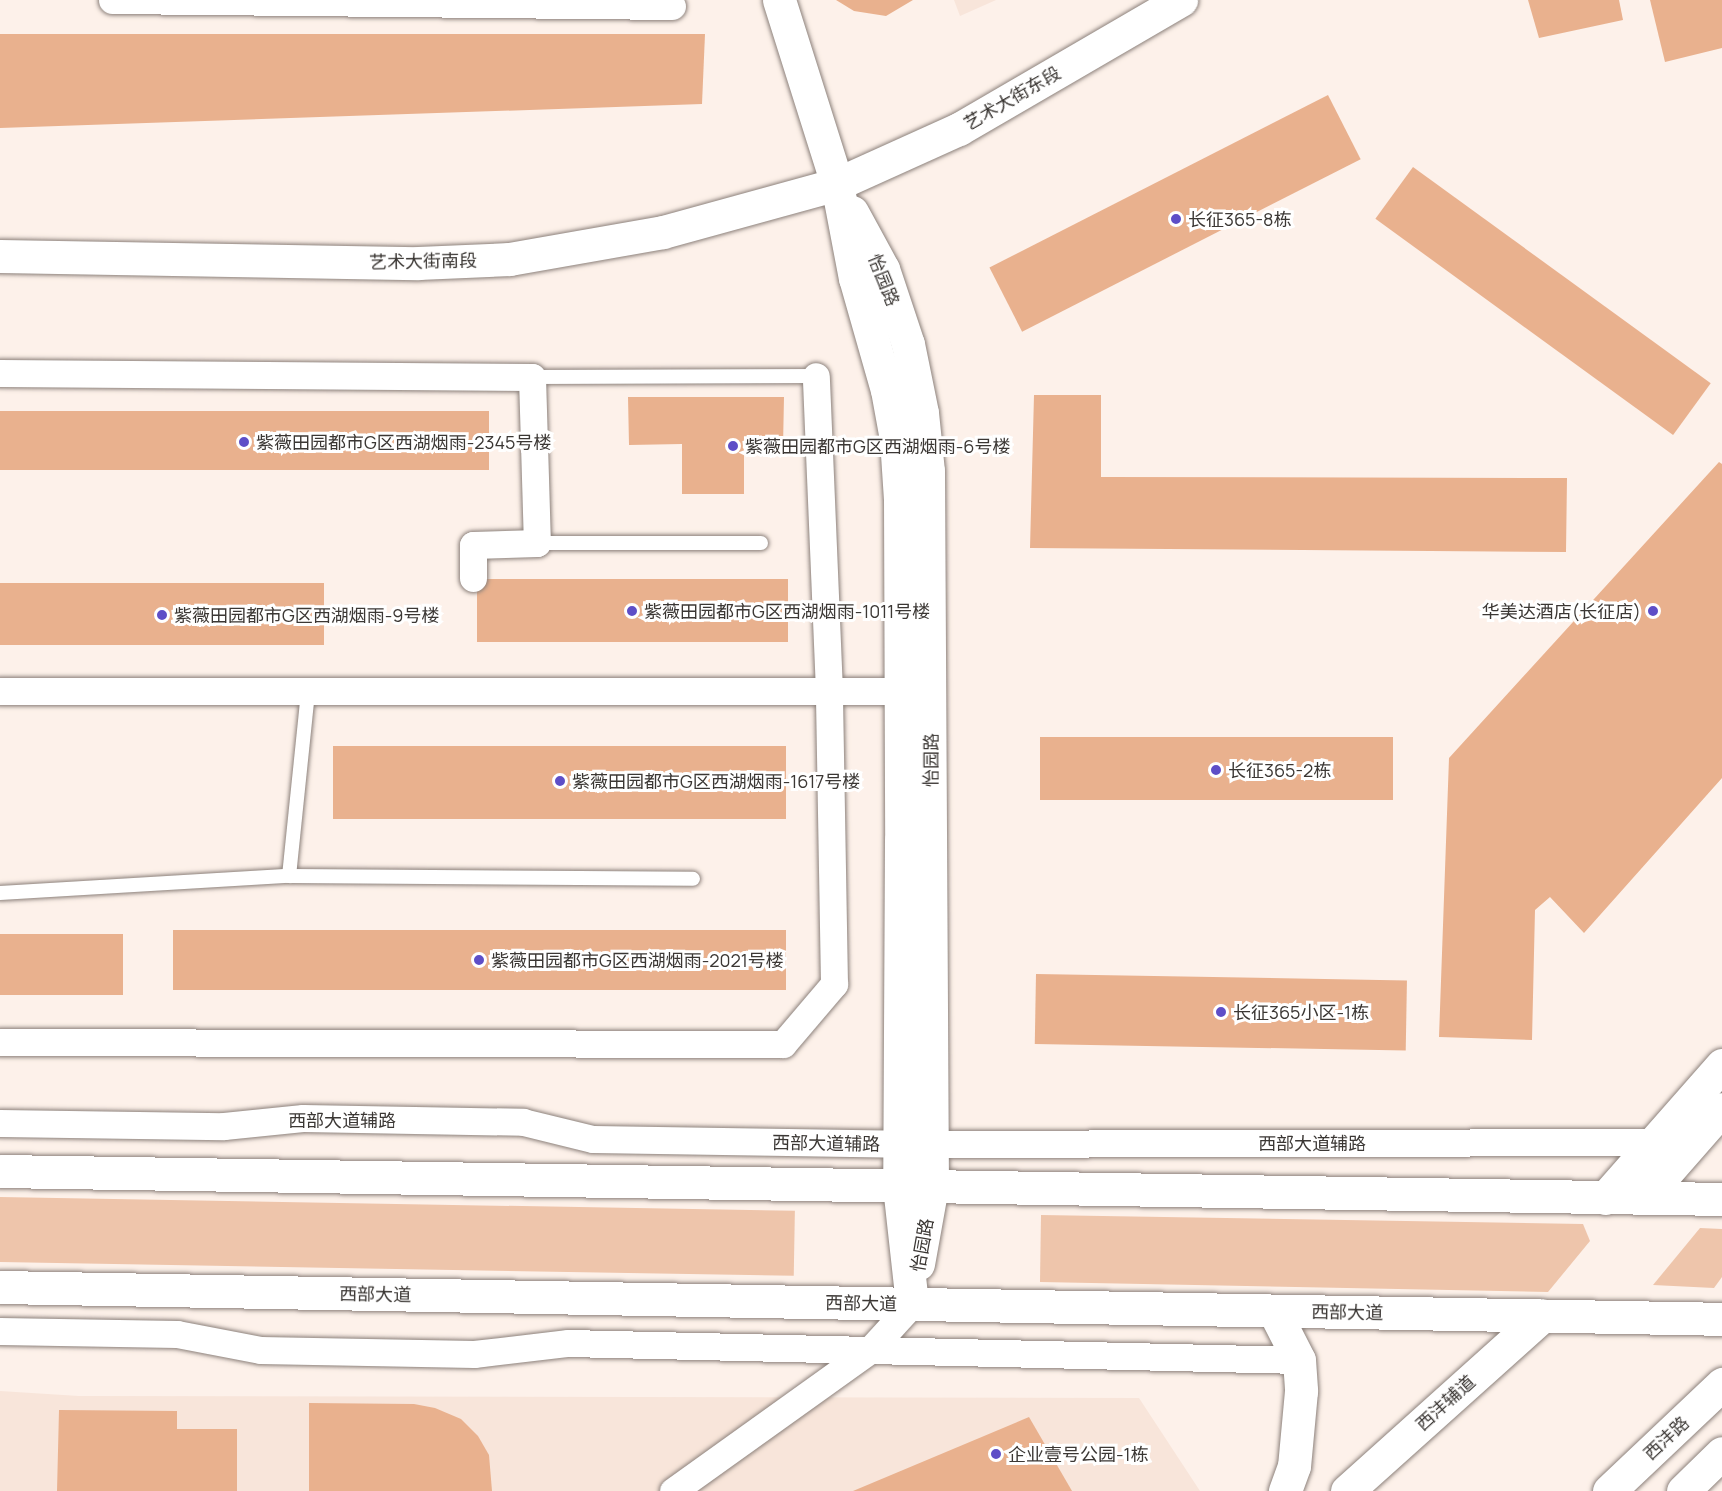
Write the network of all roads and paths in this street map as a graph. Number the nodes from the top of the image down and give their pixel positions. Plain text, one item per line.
1 (112, 0) edge
2 (779, 0) edge
3 (1181, 0) edge
4 (672, 6) dead end
5 (837, 184) junction
6 (0, 256) edge
7 (0, 373) edge
8 (816, 376) joint
9 (532, 377) junction
10 (537, 543) junction
11 (761, 543) dead end
12 (473, 578) dead end
13 (0, 691) edge
14 (829, 691) junction
15 (900, 691) junction
16 (308, 692) junction
17 (289, 876) junction
18 (693, 879) dead end
19 (0, 893) edge
20 (0, 1042) edge
21 (1722, 1065) edge
22 (1722, 1108) edge
23 (0, 1123) edge
24 (1654, 1143) junction
25 (915, 1144) junction
26 (0, 1171) edge
27 (899, 1186) junction
28 (932, 1186) junction
29 (1605, 1198) junction
30 (1644, 1198) junction
31 (1722, 1199) edge
32 (0, 1287) edge
33 (912, 1304) junction
34 (1274, 1311) junction
35 (1543, 1315) junction
36 (1722, 1318) edge
37 (0, 1331) edge
38 (870, 1350) junction
39 (1299, 1360) junction
40 (1722, 1384) edge
41 (1722, 1453) edge
42 (673, 1491) edge
43 (1285, 1491) edge
44 (1347, 1491) edge
45 (1609, 1491) edge
46 (1683, 1491) edge

1 - 4 street
2 - 5 main road, 怡园路
3 - 5 main road, 艺术大街东段
5 - 6 main road, 艺术大街南段
5 - 15 main road, 怡园路
5 - 25 main road, 怡园路
7 - 9 street
8 - 9 lane
8 - 14 street
9 - 10 street
10 - 11 lane
10 - 12 street
13 - 16 street
14 - 15 street
14 - 16 street
14 - 20 street
15 - 25 main road, 怡园路
16 - 17 lane
17 - 18 lane
17 - 19 lane
21 - 24 main road
22 - 30 main road
23 - 25 street, 西部大道辅路
24 - 25 street, 西部大道辅路
24 - 29 main road
25 - 27 main road, 怡园路
25 - 28 main road, 怡园路
26 - 27 main road
27 - 28 main road
27 - 33 main road, 怡园路
28 - 29 main road
28 - 33 main road, 怡园路
29 - 30 main road
30 - 31 main road
32 - 33 main road, 西部大道
33 - 34 main road, 西部大道
33 - 38 street
34 - 35 main road, 西部大道
34 - 39 main road
35 - 36 main road, 西部大道
35 - 44 main road, 西沣辅道
37 - 38 street
38 - 39 street
38 - 42 street
39 - 43 main road
40 - 45 main road, 西沣路
41 - 46 main road

